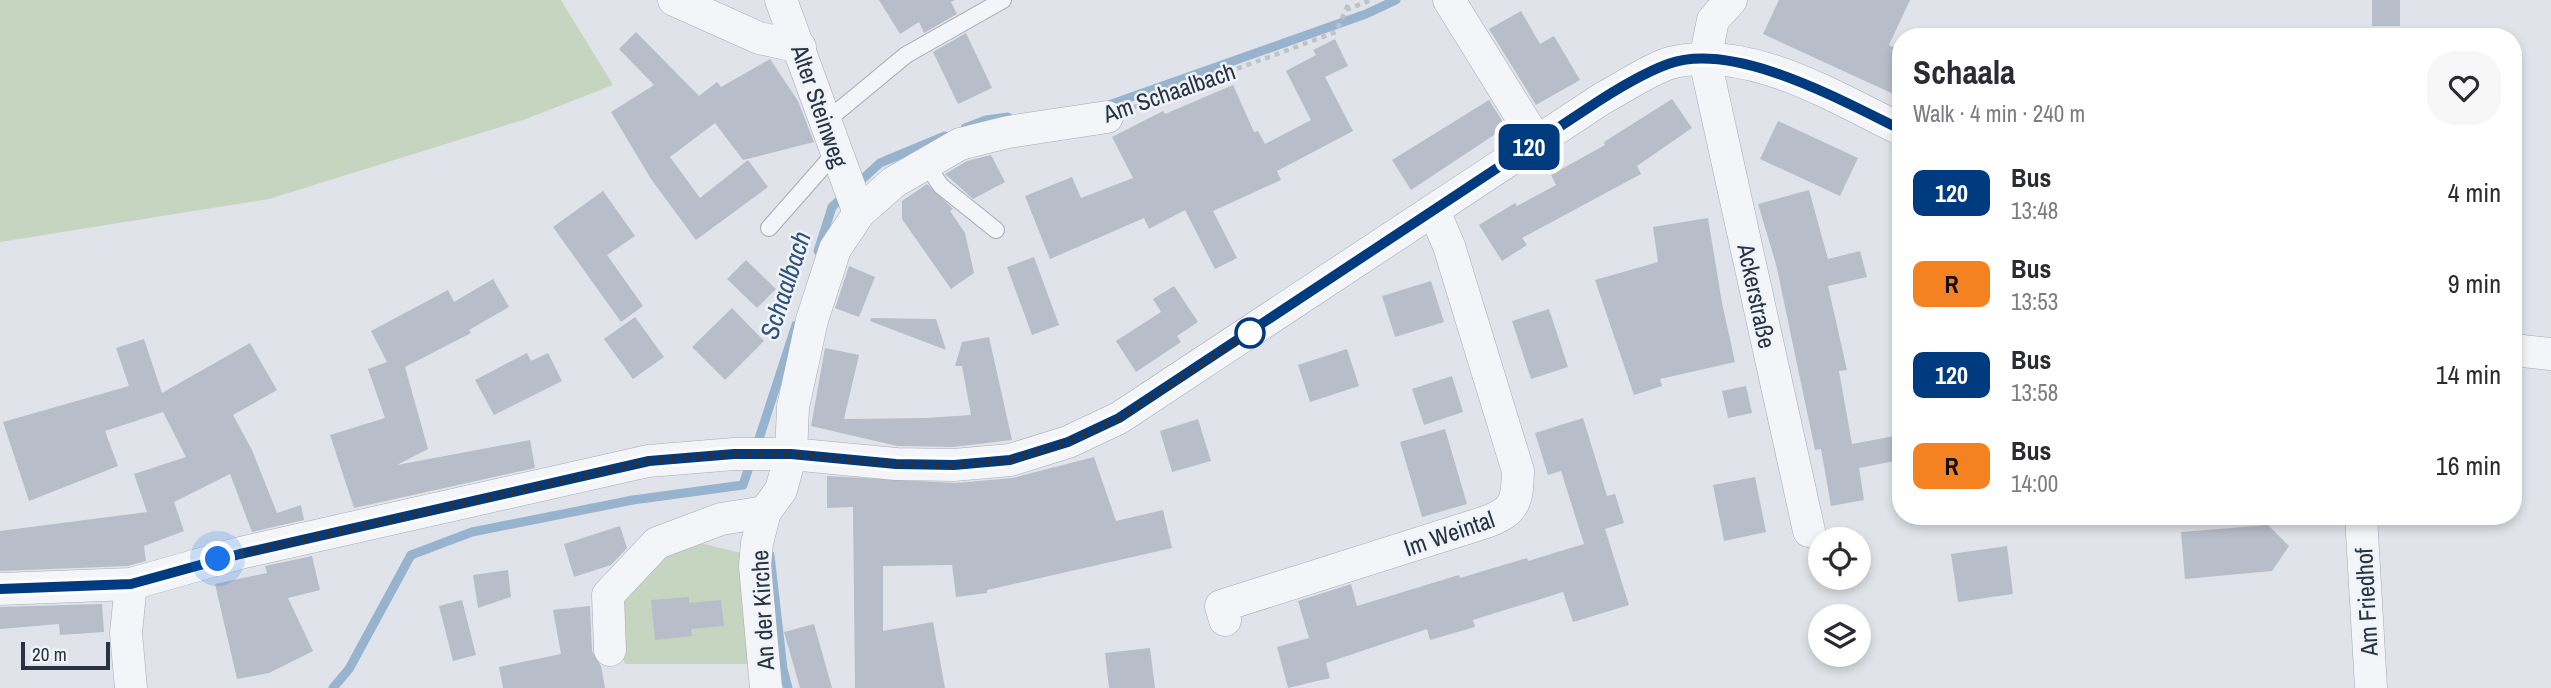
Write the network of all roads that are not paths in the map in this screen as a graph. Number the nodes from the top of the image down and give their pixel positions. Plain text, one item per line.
1 (674, 0) edge
2 (781, 0) edge
3 (1003, 0) edge
4 (1449, 0) edge
5 (1731, 0) edge
6 (800, 47) junction
7 (1705, 60) junction
8 (1107, 117) road end
9 (825, 122) junction
10 (1892, 125) edge
11 (1537, 142) junction
12 (837, 159) junction
13 (926, 164) junction
14 (856, 206) junction
15 (1434, 211) junction
16 (769, 228) dead end
17 (996, 230) dead end
18 (2522, 351) edge
19 (2551, 354) edge
20 (778, 454) junction
21 (765, 512) junction
22 (2362, 525) edge
23 (1808, 527) edge
24 (131, 584) junction
25 (0, 589) edge
26 (1225, 620) dead end
27 (610, 650) dead end
28 (131, 688) edge
29 (766, 688) edge
30 (2371, 688) edge

1 - 6 street
2 - 6 street, Alter Steinweg
3 - 9 lane
4 - 11 street
5 - 7 street
6 - 9 street, Alter Steinweg
7 - 10 street
7 - 11 street
7 - 23 street, Ackerstraße
8 - 13 street, Am Schaalbach
9 - 12 street, Alter Steinweg
11 - 15 street
12 - 14 street, Alter Steinweg
12 - 16 lane
13 - 14 street, Am Schaalbach
13 - 17 lane
14 - 20 street, Am Schaalbach
15 - 20 street
15 - 26 street, Im Weintal
18 - 19 street
20 - 21 street, An der Kirche
20 - 24 street
21 - 27 street
21 - 29 street, An der Kirche
22 - 30 street, Am Friedhof
24 - 25 street
24 - 28 street

